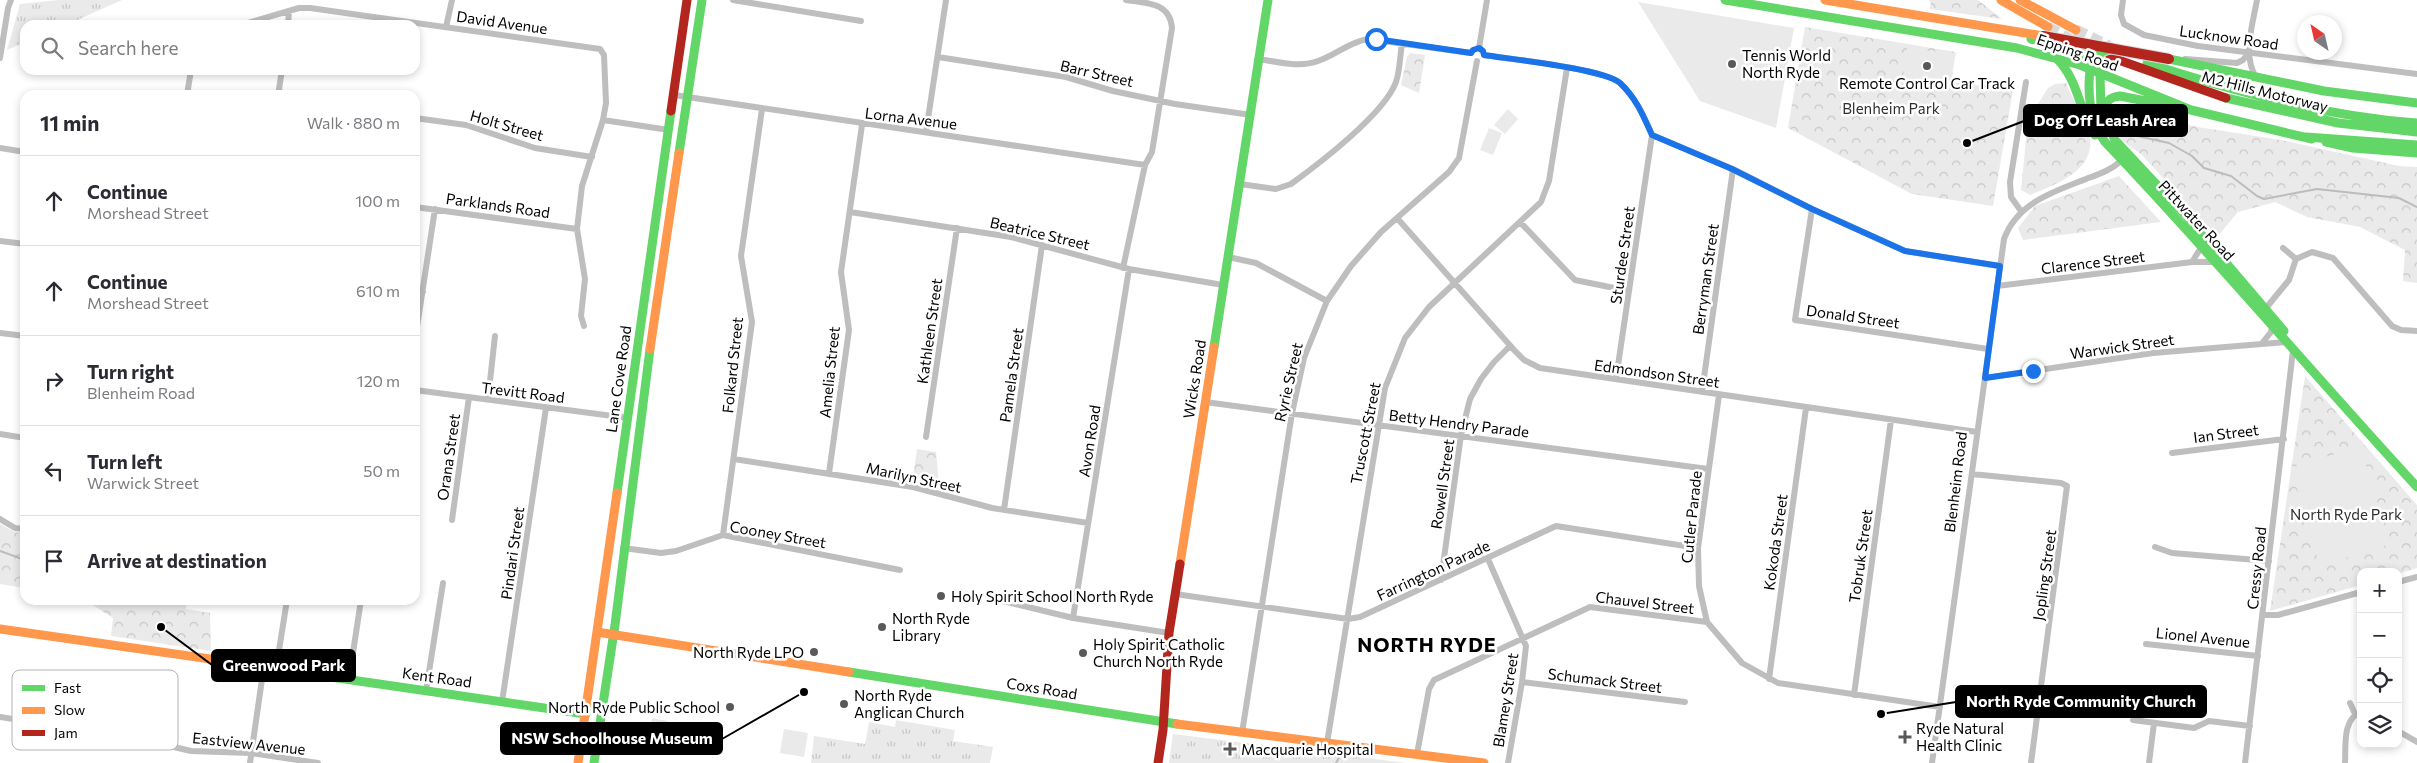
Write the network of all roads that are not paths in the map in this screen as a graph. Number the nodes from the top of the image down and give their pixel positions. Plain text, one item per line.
1 (11, 0) edge
2 (452, 0) edge
3 (687, 0) edge
4 (702, 0) edge
5 (733, 0) edge
6 (946, 0) edge
7 (1126, 0) edge
8 (1268, 0) edge
9 (1487, 0) edge
10 (1725, 0) edge
11 (1825, 0) edge
12 (2001, 0) edge
13 (2020, 0) edge
14 (2123, 0) edge
15 (2257, 0) edge
16 (1762, 3) edge
17 (289, 11) junction
18 (259, 20) edge
19 (288, 20) edge
20 (396, 20) edge
21 (861, 21) dead end
22 (420, 23) edge
23 (446, 27) junction
24 (1997, 29) junction
25 (2076, 30) tunnel mouth
26 (2045, 31) junction
27 (1402, 43) junction
28 (1479, 48) junction
29 (2249, 52) junction
30 (1471, 53) junction
31 (2111, 53) junction
32 (1484, 55) junction
33 (938, 57) junction
34 (0, 58) edge
35 (2054, 58) junction
36 (1259, 59) junction
37 (2169, 59) junction
38 (1477, 61) junction
39 (2147, 63) dead end
40 (2095, 65) junction
41 (1567, 68) junction
42 (2417, 74) edge
43 (190, 75) edge
44 (281, 75) edge
45 (2257, 78) junction
46 (2026, 82) dead end
47 (188, 90) edge
48 (279, 90) edge
49 (674, 95) junction
50 (688, 97) junction
51 (1160, 101) junction
52 (2417, 103) edge
53 (762, 109) junction
54 (2191, 110) junction
55 (1251, 115) junction
56 (2103, 116) junction
57 (420, 119) edge
58 (603, 120) junction
59 (2417, 123) edge
60 (862, 124) junction
61 (669, 130) junction
62 (926, 132) junction
63 (2417, 132) edge
64 (1652, 135) junction
65 (2306, 138) junction
66 (2105, 142) junction
67 (2417, 145) edge
68 (0, 148) edge
69 (20, 151) edge
70 (2417, 153) edge
71 (592, 157) junction
72 (2124, 158) junction
73 (1145, 166) junction
74 (1732, 169) junction
75 (1240, 184) junction
76 (420, 208) edge
77 (435, 209) junction
78 (1812, 209) junction
79 (2021, 211) junction
80 (850, 212) junction
81 (1397, 218) junction
82 (1520, 222) junction
83 (957, 228) junction
84 (577, 229) junction
85 (0, 240) edge
86 (20, 243) edge
87 (1042, 245) junction
88 (2202, 246) junction
89 (2283, 248) dead end
90 (1228, 257) junction
91 (2296, 259) junction
92 (2192, 262) junction
93 (2217, 262) junction
94 (2000, 266) junction
95 (1126, 268) junction
96 (1454, 282) junction
97 (1223, 285) junction
98 (1997, 286) junction
99 (1629, 291) junction
100 (420, 292) edge
101 (423, 292) junction
102 (2249, 298) junction
103 (1327, 301) junction
104 (2266, 308) junction
105 (420, 310) edge
106 (2270, 324) junction
107 (584, 326) dead end
108 (2417, 331) edge
109 (0, 333) edge
110 (20, 335) edge
111 (495, 336) dead end
112 (2263, 342) junction
113 (2286, 342) junction
114 (1510, 346) junction
115 (1988, 349) junction
116 (2294, 350) junction
117 (2306, 366) junction
118 (2316, 375) junction
119 (2292, 376) junction
120 (1985, 378) junction
121 (1616, 379) junction
122 (420, 391) edge
123 (1702, 392) junction
124 (1719, 395) junction
125 (469, 397) junction
126 (488, 399) junction
127 (1205, 402) junction
128 (546, 408) junction
129 (1806, 408) junction
130 (1292, 413) junction
131 (628, 418) junction
132 (1891, 420) junction
133 (1377, 425) junction
134 (1977, 432) junction
135 (0, 434) edge
136 (1461, 436) junction
137 (20, 437) edge
138 (926, 437) dead end
139 (2284, 439) junction
140 (2172, 453) dead end
141 (734, 459) junction
142 (1708, 469) junction
143 (829, 473) junction
144 (1972, 474) junction
145 (2417, 487) edge
146 (1004, 510) junction
147 (0, 519) edge
148 (452, 520) dead end
149 (1088, 523) junction
150 (20, 528) edge
151 (723, 535) junction
152 (2155, 547) dead end
153 (623, 548) junction
154 (1698, 548) junction
155 (1488, 559) junction
156 (2269, 561) junction
157 (900, 570) dead end
158 (2417, 577) edge
159 (1441, 580) junction
160 (2402, 581) edge
161 (442, 583) dead end
162 (2357, 593) edge
163 (1175, 594) junction
164 (991, 598) dead end
165 (286, 605) edge
166 (360, 605) edge
167 (1262, 607) junction
168 (2264, 615) junction
169 (1073, 618) junction
170 (1348, 618) junction
171 (1707, 622) junction
172 (0, 629) edge
173 (598, 632) junction
174 (1169, 633) junction
175 (613, 634) junction
176 (1524, 637) junction
177 (2146, 644) dead end
178 (2258, 656) junction
179 (267, 669) junction
180 (349, 679) junction
181 (1768, 679) junction
182 (1522, 682) junction
183 (426, 691) junction
184 (1854, 695) junction
185 (502, 702) junction
186 (1685, 702) dead end
187 (2350, 702) dead end
188 (1940, 707) junction
189 (2357, 712) edge
190 (586, 714) junction
191 (2357, 714) edge
192 (602, 716) junction
193 (2133, 720) dead end
194 (1163, 722) junction
195 (2154, 723) junction
196 (2250, 726) junction
197 (1242, 733) junction
198 (2402, 733) edge
199 (2417, 742) edge
200 (1327, 743) junction
201 (178, 748) edge
202 (252, 753) junction
203 (1417, 754) junction
204 (250, 763) edge
205 (318, 763) edge
206 (578, 763) edge
207 (594, 763) edge
208 (1158, 763) edge
209 (1484, 763) edge
210 (1508, 763) edge
211 (1932, 763) edge
212 (2031, 763) edge
213 (2149, 763) edge
214 (2245, 763) edge
215 (2345, 763) edge

1 - 34 street
2 - 23 street
3 - 49 main road, Lane Cove Road
4 - 50 main road, Lane Cove Road
5 - 21 street
6 - 33 street
7 - 51 street, Avon Road
8 - 36 main road, Wicks Road
9 - 28 street
10 - 16 main road, Epping Road
11 - 24 main road, Epping Road
12 - 26 main road
13 - 25 main road
14 - 29 street, Lucknow Road
15 - 29 street
16 - 35 main road, Epping Road
17 - 18 street, David Avenue
17 - 19 street
17 - 20 street, David Avenue
22 - 23 street, David Avenue
23 - 58 street, David Avenue
24 - 26 main road, Epping Road
24 - 40 main road
26 - 31 main road, Epping Road, bridge
27 - 30 street
27 - 36 street
27 - 75 street
28 - 30 street
28 - 32 street
29 - 37 street
29 - 42 street, Lucknow Road
29 - 45 street
30 - 38 street
31 - 37 main road, Epping Road, bridge
31 - 40 main road, bridge
31 - 63 main road, M2 Hills Motorway
32 - 38 street
32 - 41 street
33 - 51 street, Barr Street
33 - 62 street
35 - 40 main road, Epping Road
35 - 66 main road
36 - 55 main road, Wicks Road
37 - 45 main road, Epping Road
38 - 81 street, Ryrie Street
39 - 59 main road, M2 Hills Motorway
40 - 54 main road, Epping Road
40 - 56 main road, Pittwater Road
40 - 66 main road, Pittwater Road
41 - 64 street
41 - 82 street, Truscott Street
43 - 47 street
44 - 48 street
45 - 52 main road, Epping Road
46 - 79 street
49 - 50 street, Lorna Avenue
49 - 61 main road, Lane Cove Road
50 - 53 street, Lorna Avenue
50 - 153 main road, Lane Cove Road
51 - 55 street, Barr Street
51 - 73 street, Avon Road
53 - 60 street, Lorna Avenue
53 - 141 street, Folkard Street
54 - 56 main road
54 - 65 main road, Epping Road
55 - 75 main road, Wicks Road
56 - 72 main road, Pittwater Road
57 - 71 street, Holt Street
58 - 61 street
58 - 71 street
60 - 62 street, Lorna Avenue
60 - 80 street, Amelia Street
61 - 131 main road, Lane Cove Road
62 - 73 street, Lorna Avenue
64 - 74 street
64 - 99 street, Sturdee Street
65 - 67 main road
65 - 70 main road, Epping Road
66 - 72 main road, Pittwater Road
68 - 69 street
71 - 84 street
72 - 79 street, Blenheim Road
72 - 88 main road, Pittwater Road
72 - 104 main road, Pittwater Road
73 - 95 street, Avon Road
74 - 78 street
74 - 123 street, Berryman Street
75 - 90 main road, Wicks Road
76 - 77 street, Parklands Road
77 - 84 street, Parklands Road
77 - 101 street
78 - 94 street
78 - 115 street, Donald Street
79 - 94 street, Blenheim Road
80 - 83 street, Beatrice Street
80 - 143 street, Amelia Street
81 - 96 street, Edmondson Street
81 - 103 street, Ryrie Street
82 - 96 street, Truscott Street
82 - 99 street
83 - 87 street, Beatrice Street
83 - 138 street, Kathleen Street
84 - 107 street
85 - 86 street
87 - 95 street, Beatrice Street
87 - 146 street, Pamela Street
88 - 92 street
88 - 93 main road, Pittwater Road
89 - 91 street
90 - 97 main road, Wicks Road
90 - 103 street
91 - 104 street
91 - 108 street
92 - 93 street, Clarence Street
92 - 98 street, Clarence Street
93 - 102 main road, Pittwater Road
94 - 98 street, Blenheim Road
95 - 97 street, Beatrice Street
95 - 149 street, Avon Road
96 - 114 street, Edmondson Street
96 - 133 street, Truscott Street
97 - 127 main road, Wicks Road
98 - 115 street, Blenheim Road
99 - 121 street, Sturdee Street
100 - 101 street
101 - 105 street
102 - 104 street
102 - 106 main road, Pittwater Road
103 - 130 street, Ryrie Street
104 - 106 street
104 - 118 main road, Pittwater Road
106 - 112 street
106 - 113 main road, Pittwater Road
109 - 110 street
111 - 126 street
112 - 113 street, Warwick Street
112 - 120 street, Warwick Street
113 - 116 main road, Pittwater Road
114 - 121 street, Edmondson Street
114 - 136 street, Rowell Street
115 - 120 street, Blenheim Road
116 - 117 main road, Pittwater Road
116 - 119 street, Cressy Road
117 - 118 main road, Pittwater Road
117 - 119 street
118 - 145 main road, Pittwater Road
119 - 139 street, Cressy Road
120 - 134 street, Blenheim Road
121 - 123 street, Edmondson Street
122 - 125 street, Trevitt Road
123 - 124 street, Edmondson Street
124 - 129 street, Edmondson Street
124 - 142 street, Cutler Parade
125 - 126 street, Trevitt Road
125 - 148 street, Orana Street
126 - 128 street, Trevitt Road
127 - 130 street, Betty Hendry Parade
127 - 163 main road, Wicks Road
128 - 131 street, Trevitt Road
128 - 185 street, Pindari Street
129 - 132 street, Edmondson Street
129 - 181 street, Kokoda Street
130 - 133 street, Betty Hendry Parade
130 - 167 street, Ryrie Street
131 - 173 main road, Lane Cove Road
132 - 134 street, Edmondson Street
132 - 184 street, Tobruk Street
133 - 136 street, Betty Hendry Parade
133 - 170 street, Truscott Street
134 - 144 street, Blenheim Road
135 - 137 street
136 - 142 street, Betty Hendry Parade
136 - 159 street, Rowell Street
139 - 140 street, Ian Street
139 - 156 street, Cressy Road
141 - 143 street, Marilyn Street
141 - 151 street, Folkard Street
142 - 154 street, Cutler Parade
143 - 146 street, Marilyn Street
144 - 188 street, Blenheim Road
144 - 212 street, Jopling Street
146 - 149 street, Marilyn Street
147 - 150 street
149 - 169 street, Avon Road
151 - 153 street, Cooney Street
151 - 157 street, Cooney Street
152 - 156 street
153 - 175 main road, Lane Cove Road
154 - 155 street, Farrington Parade
154 - 171 street, Cutler Parade
155 - 159 street, Farrington Parade
155 - 176 street, Blamey Street
156 - 168 street, Cressy Road
158 - 160 street
159 - 170 street, Farrington Parade
161 - 183 street
162 - 168 street
163 - 167 street, Farrington Parade
163 - 174 main road, Wicks Road
164 - 169 street
165 - 179 street
166 - 180 street
167 - 170 street, Farrington Parade
167 - 197 street, Ryrie Street
168 - 178 street, Cressy Road
169 - 174 street
170 - 200 street, Truscott Street
171 - 176 street, Chauvel Street
171 - 181 street, Cutler Parade
172 - 179 main road, Kent Road
173 - 175 main road, Coxs Road
173 - 190 main road, Lane Cove Road
174 - 194 main road, Wicks Road
175 - 192 main road, Lane Cove Road
175 - 194 main road, Coxs Road
176 - 182 street, Blamey Street
176 - 203 street, Chauvel Street
177 - 178 street, Lionel Avenue
178 - 196 street, Cressy Road
179 - 180 main road, Kent Road
179 - 202 street
180 - 183 main road, Kent Road
181 - 184 street, Cutler Parade
182 - 186 street, Schumack Street
182 - 210 street, Blamey Street
183 - 185 main road, Kent Road
184 - 188 street, Cutler Parade
185 - 190 main road, Kent Road
187 - 189 street
188 - 211 street, Blenheim Road
190 - 192 main road, Kent Road
190 - 206 main road, Lane Cove Road
191 - 215 street
192 - 207 main road, Lane Cove Road
193 - 195 street
194 - 197 main road, Coxs Road
194 - 208 main road, Wicks Road
195 - 196 street
195 - 213 street
196 - 214 street, Cressy Road
197 - 200 main road, Coxs Road
198 - 199 street
200 - 203 main road, Coxs Road
201 - 202 street, Eastview Avenue
202 - 204 street
202 - 205 street, Eastview Avenue
203 - 209 main road, Coxs Road

